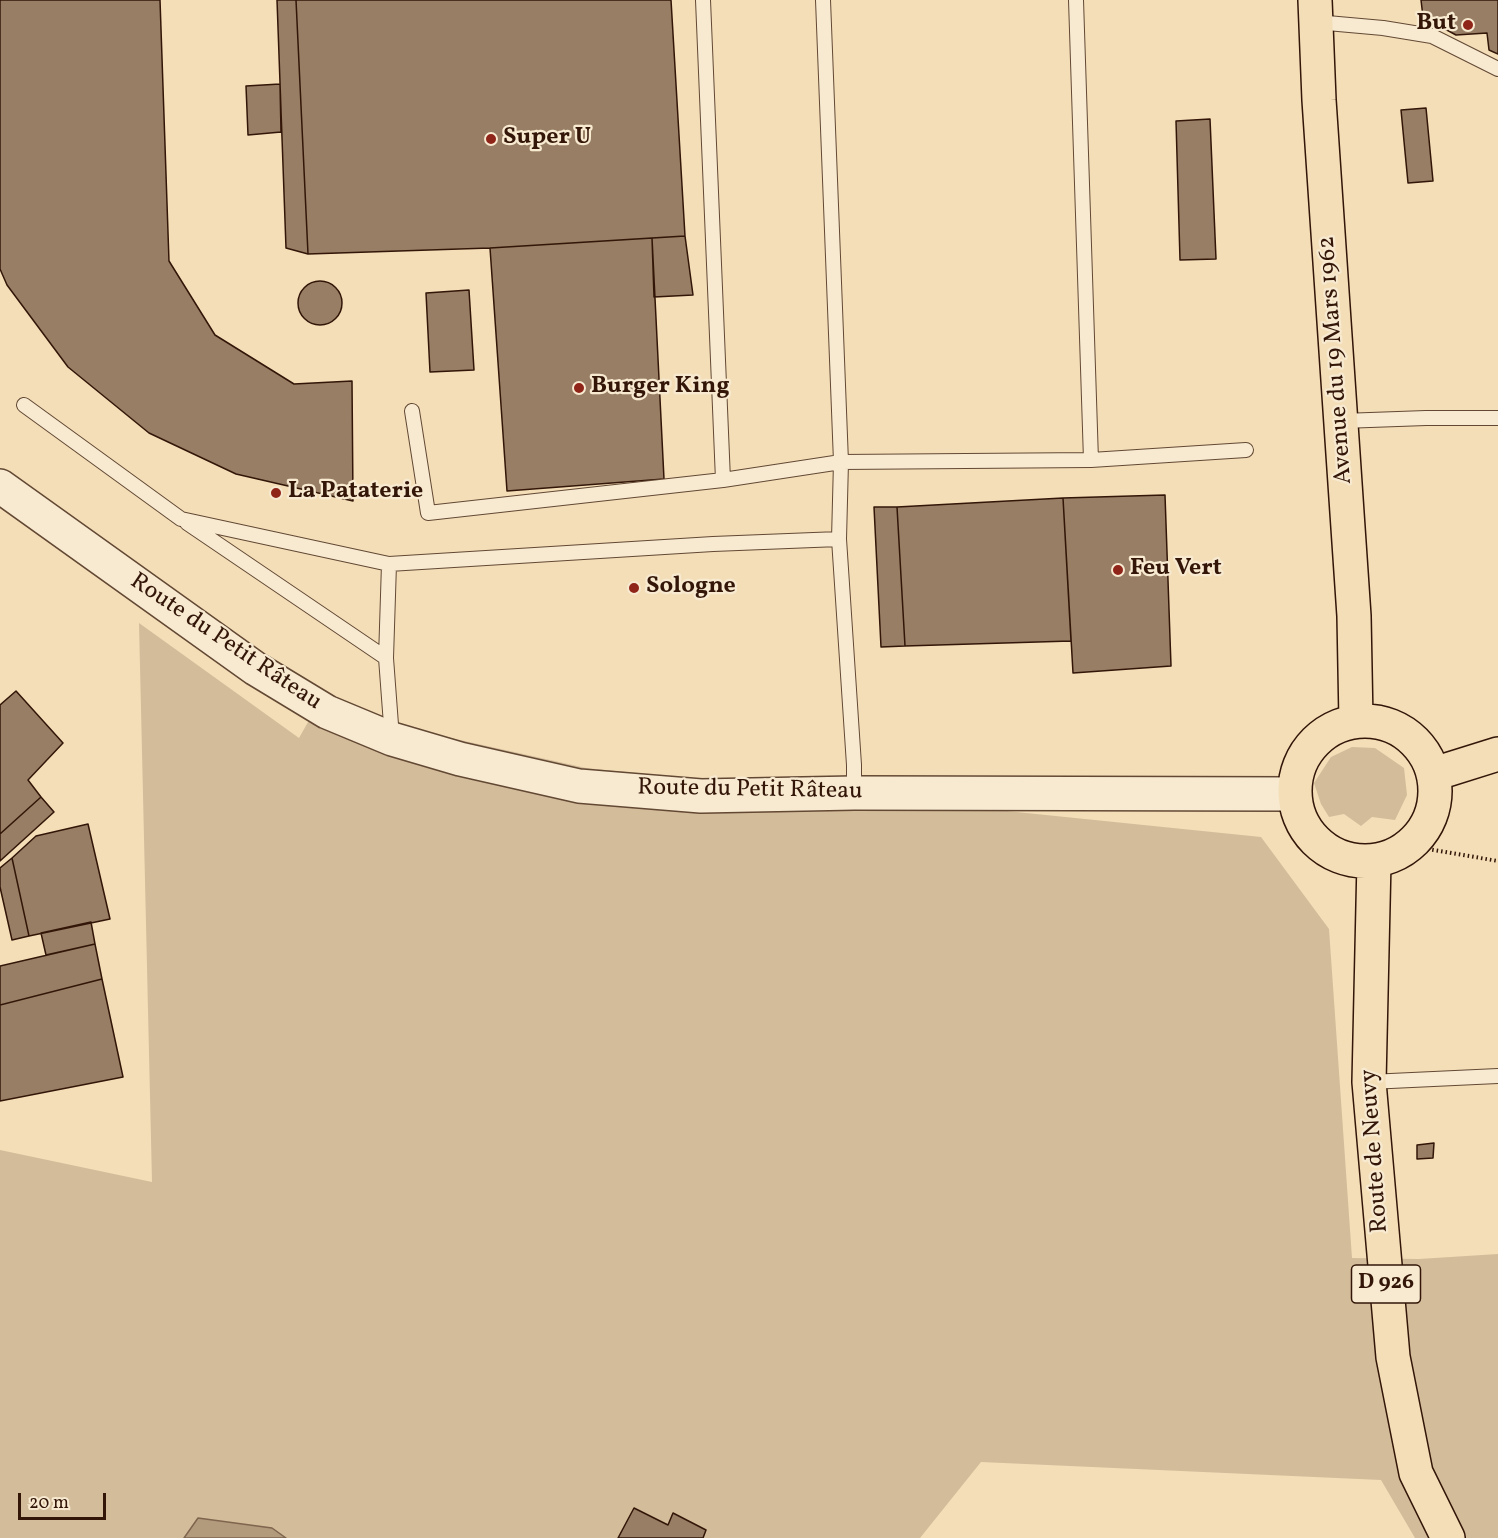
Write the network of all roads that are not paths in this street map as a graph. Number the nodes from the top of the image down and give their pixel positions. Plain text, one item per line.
1 (703, 0) edge
2 (823, 0) edge
3 (1076, 0) edge
4 (1315, 11) edge
5 (1498, 69) edge
6 (24, 405) dead end
7 (412, 411) dead end
8 (1498, 418) edge
9 (1342, 421) junction
10 (1246, 450) dead end
11 (1091, 459) junction
12 (841, 462) junction
13 (723, 480) junction
14 (0, 486) edge
15 (181, 519) junction
16 (839, 538) junction
17 (389, 564) junction
18 (386, 658) junction
19 (1356, 721) junction
20 (392, 739) junction
21 (1498, 754) edge
22 (1434, 774) junction
23 (854, 793) junction
24 (1294, 794) junction
25 (1374, 861) junction
26 (1498, 1076) edge
27 (1369, 1082) junction
28 (1448, 1538) edge

1 - 13 lane
2 - 12 lane
3 - 11 lane
4 - 5 lane
4 - 9 main road, Avenue du 19 Mars 1962
6 - 15 lane
7 - 13 lane
8 - 9 lane
9 - 19 main road, Avenue du 19 Mars 1962
10 - 11 lane
11 - 12 lane
12 - 13 lane
12 - 16 lane
14 - 20 street, Route du Petit Râteau
15 - 17 lane
15 - 18 lane
16 - 17 lane
16 - 23 lane
17 - 18 lane
18 - 20 lane
19 - 22 main road
19 - 24 main road
20 - 23 street, Route du Petit Râteau
21 - 22 main road
22 - 25 main road
23 - 24 street, Route du Petit Râteau
24 - 25 main road
25 - 27 main road, Route de Neuvy / D 926
26 - 27 lane
27 - 28 main road, Route de Neuvy / D 926

